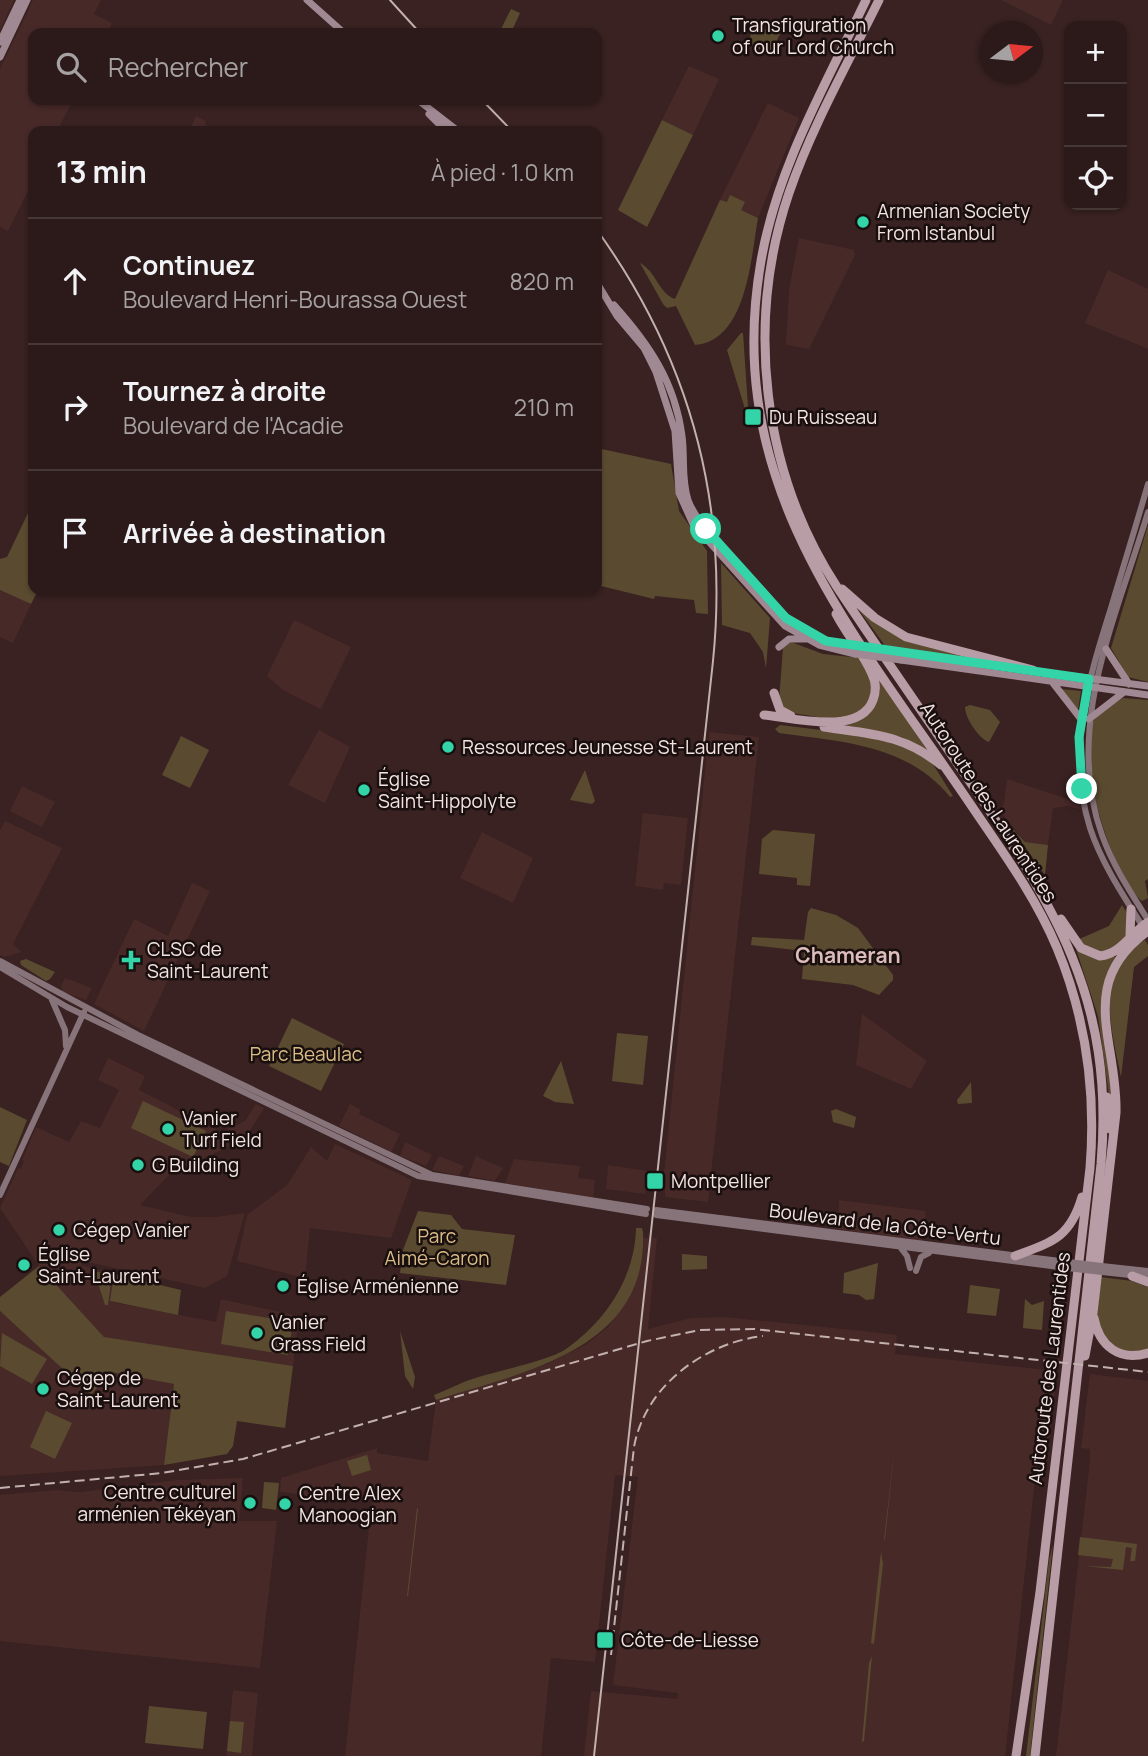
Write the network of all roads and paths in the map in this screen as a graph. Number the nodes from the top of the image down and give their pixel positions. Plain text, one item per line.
1 (20, 0) edge
2 (27, 0) edge
3 (307, 0) edge
4 (866, 0) edge
5 (879, 0) edge
6 (338, 28) edge
7 (0, 42) edge
8 (0, 57) edge
9 (423, 105) edge
10 (424, 105) edge
11 (441, 126) edge
12 (452, 126) edge
13 (602, 290) joint
14 (1148, 484) edge
15 (1148, 512) edge
16 (813, 569) junction
17 (833, 581) junction
18 (807, 639) junction
19 (779, 647) dead end
20 (1106, 649) junction
21 (852, 650) junction
22 (899, 657) junction
23 (1033, 670) junction
24 (1054, 683) junction
25 (1092, 683) junction
26 (1129, 684) junction
27 (1148, 686) edge
28 (1124, 692) junction
29 (774, 694) dead end
30 (1148, 695) edge
31 (803, 719) junction
32 (1085, 719) junction
33 (949, 771) junction
34 (1111, 859) junction
35 (1104, 862) junction
36 (1036, 881) junction
37 (1131, 909) junction
38 (1147, 928) edge
39 (1130, 935) junction
40 (0, 961) edge
41 (0, 967) edge
42 (51, 997) junction
43 (84, 1011) junction
44 (1097, 1045) junction
45 (65, 1051) junction
46 (1111, 1155) junction
47 (1089, 1175) junction
48 (0, 1195) edge
49 (646, 1211) dead end
50 (900, 1247) junction
51 (931, 1252) junction
52 (1015, 1256) junction
53 (1067, 1265) junction
54 (1102, 1269) junction
55 (1148, 1271) edge
56 (1132, 1276) junction
57 (1148, 1277) edge
58 (1148, 1282) edge
59 (1093, 1313) junction
60 (1148, 1353) edge
61 (1078, 1377) junction
62 (1031, 1662) junction
63 (1016, 1756) edge
64 (1022, 1756) edge
65 (1035, 1756) edge

1 - 7 main road
2 - 8 main road
3 - 6 main road
4 - 16 highway, Autoroute des Laurentides
5 - 17 highway, Autoroute des Laurentides
9 - 11 main road
10 - 12 main road
13 - 18 main road
13 - 21 main road
14 - 25 main road
15 - 20 main road
16 - 31 highway
16 - 33 highway, Autoroute des Laurentides
17 - 23 highway
17 - 36 highway, Autoroute des Laurentides
18 - 19 main road
18 - 21 main road
20 - 25 main road
20 - 26 main road
21 - 22 main road, bridge
22 - 23 main road
22 - 24 main road
23 - 25 main road
24 - 25 main road
24 - 32 main road
25 - 26 main road
25 - 28 main road
25 - 32 main road
26 - 27 main road
28 - 30 main road
28 - 32 main road
29 - 31 highway
31 - 33 highway
32 - 34 main road
32 - 35 main road
33 - 47 highway, Autoroute des Laurentides
34 - 35 main road
34 - 38 main road
35 - 37 main road
36 - 39 highway
36 - 44 highway, Autoroute des Laurentides
37 - 38 main road
37 - 39 highway
38 - 39 highway
38 - 46 highway
40 - 43 main road
41 - 42 main road
42 - 43 main road
42 - 45 main road
43 - 45 main road
43 - 49 main road
44 - 46 highway
44 - 61 highway, Autoroute des Laurentides
45 - 48 main road
46 - 59 highway
47 - 52 highway
47 - 62 highway, Autoroute des Laurentides
50 - 51 main road, Boulevard de la Côte-Vertu
50 - 51 main road
50 - 52 main road, Boulevard de la Côte-Vertu
51 - 53 main road, Boulevard de la Côte-Vertu
52 - 53 main road, Boulevard de la Côte-Vertu
53 - 54 main road, bridge
54 - 55 main road
54 - 56 main road
56 - 57 main road
56 - 58 highway
59 - 60 highway
59 - 61 highway
61 - 65 highway, Autoroute des Laurentides
62 - 63 highway, Autoroute des Laurentides
62 - 64 highway

